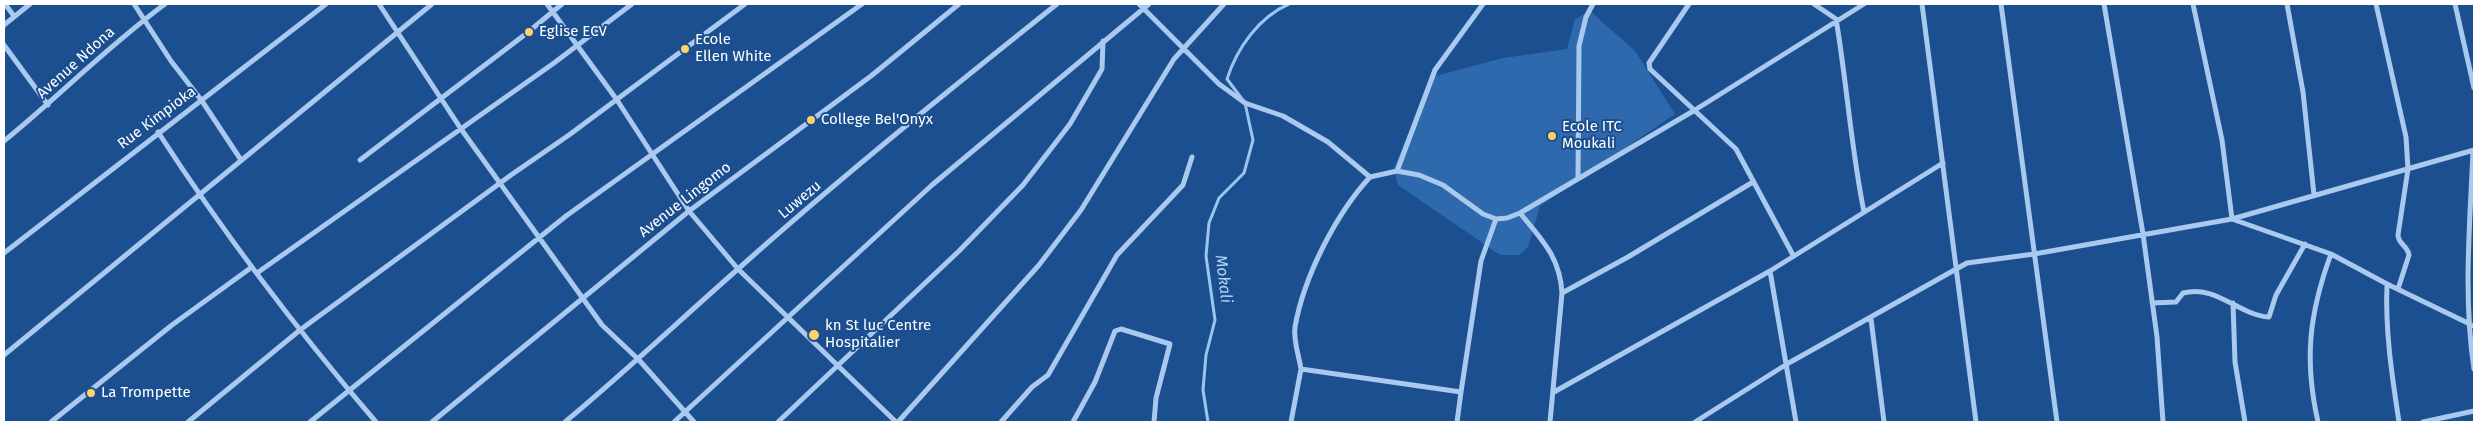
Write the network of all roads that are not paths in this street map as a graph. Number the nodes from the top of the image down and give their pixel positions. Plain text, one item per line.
1 (5, 4) edge
2 (30, 4) edge
3 (134, 4) edge
4 (165, 4) edge
5 (326, 4) edge
6 (378, 4) edge
7 (432, 4) edge
8 (547, 4) edge
9 (562, 4) edge
10 (632, 4) edge
11 (745, 4) edge
12 (862, 4) edge
13 (959, 4) edge
14 (1058, 4) edge
15 (1148, 4) edge
16 (1224, 4) edge
17 (1483, 4) edge
18 (1593, 4) edge
19 (1689, 4) edge
20 (1814, 4) edge
21 (1864, 4) edge
22 (1922, 4) edge
23 (2002, 4) edge
24 (2104, 4) edge
25 (2192, 4) edge
26 (2286, 4) edge
27 (2376, 4) edge
28 (2455, 4) edge
29 (1141, 6) edge
30 (552, 12) junction
31 (14, 16) junction
32 (144, 19) junction
33 (1836, 19) junction
34 (4, 26) edge
35 (396, 32) junction
36 (1103, 41) junction
37 (4, 45) edge
38 (577, 46) junction
39 (1183, 48) junction
40 (2474, 88) edge
41 (441, 98) junction
42 (616, 100) junction
43 (202, 101) junction
44 (48, 105) junction
45 (1695, 110) junction
46 (460, 129) junction
47 (158, 132) junction
48 (4, 141) edge
49 (2474, 150) edge
50 (651, 154) junction
51 (1192, 156) dead end
52 (240, 160) junction
53 (360, 160) dead end
54 (1943, 163) junction
55 (2408, 169) junction
56 (1396, 171) junction
57 (1370, 177) junction
58 (1578, 179) junction
59 (1753, 182) junction
60 (499, 184) junction
61 (199, 194) junction
62 (2314, 195) junction
63 (689, 211) junction
64 (1864, 212) junction
65 (1520, 213) junction
66 (1496, 219) junction
67 (2232, 219) junction
68 (2143, 234) junction
69 (538, 238) junction
70 (2305, 244) junction
71 (5, 251) edge
72 (2034, 254) junction
73 (2331, 254) junction
74 (1793, 255) junction
75 (1957, 266) junction
76 (252, 267) junction
77 (738, 269) junction
78 (1770, 271) junction
79 (256, 273) junction
80 (2387, 284) junction
81 (2398, 289) junction
82 (1562, 293) junction
83 (583, 298) junction
84 (2152, 303) junction
85 (2233, 303) junction
86 (789, 318) junction
87 (1871, 319) junction
88 (2472, 324) edge
89 (300, 330) junction
90 (4, 355) edge
91 (639, 360) junction
92 (1787, 364) junction
93 (839, 367) junction
94 (1301, 369) junction
95 (2474, 369) edge
96 (349, 391) junction
97 (1461, 392) junction
98 (1554, 392) junction
99 (2474, 411) edge
100 (685, 412) junction
101 (1705, 419) edge
102 (51, 422) edge
103 (188, 422) edge
104 (310, 422) edge
105 (376, 422) edge
106 (432, 422) edge
107 (566, 422) edge
108 (674, 422) edge
109 (694, 422) edge
110 (778, 422) edge
111 (897, 422) edge
112 (1001, 422) edge
113 (1072, 422) edge
114 (1154, 422) edge
115 (1291, 422) edge
116 (1457, 422) edge
117 (1550, 422) edge
118 (1695, 422) edge
119 (1796, 422) edge
120 (1884, 422) edge
121 (1976, 422) edge
122 (2057, 422) edge
123 (2163, 422) edge
124 (2245, 422) edge
125 (2318, 422) edge
126 (2400, 422) edge
127 (2423, 422) edge

1 - 31 street
2 - 31 street
3 - 32 street
4 - 32 street, Avenue Ndona
5 - 43 street, Rue Kimpioka
6 - 35 street
7 - 35 street
8 - 30 street
9 - 30 street
10 - 38 street
11 - 42 street
12 - 50 street
13 - 63 street, Avenue Lingomo
14 - 77 street, Luwezu
15 - 29 street
16 - 39 street
17 - 56 street
18 - 58 street
19 - 45 street
20 - 33 street
21 - 33 street
22 - 54 street
23 - 72 street
24 - 68 street
25 - 67 street
26 - 62 street
27 - 55 street
28 - 40 street
29 - 36 street
29 - 39 street
30 - 38 street
30 - 41 street
31 - 34 street
32 - 43 street
32 - 44 street, Avenue Ndona
33 - 45 street
33 - 64 street
35 - 41 street
35 - 52 street
36 - 86 street
36 - 93 street
37 - 44 street
38 - 42 street
38 - 46 street
39 - 57 street
39 - 111 street
41 - 46 street
41 - 53 street
42 - 50 street
42 - 60 street
43 - 47 street, Rue Kimpioka
43 - 52 street
44 - 48 street, Avenue Ndona
45 - 58 street
45 - 59 street
46 - 60 street
46 - 79 street
47 - 61 street
47 - 71 street, Rue Kimpioka
49 - 55 street
49 - 88 street
50 - 63 street
50 - 69 street
51 - 112 street
52 - 61 street
54 - 64 street
54 - 75 street
55 - 62 street
55 - 81 street
56 - 57 street
56 - 66 street
57 - 94 street
58 - 65 street
59 - 74 street
59 - 82 street
60 - 69 street
60 - 89 street
61 - 76 street
61 - 90 street
62 - 67 street
63 - 77 street
63 - 83 street, Avenue Lingomo
64 - 74 street
65 - 66 street
65 - 82 street
66 - 97 street
67 - 68 street
67 - 70 street
68 - 72 street
68 - 84 street
69 - 83 street
69 - 96 street
70 - 73 street
70 - 85 street
72 - 75 street
72 - 122 street
73 - 80 street
73 - 125 street
74 - 78 street
75 - 87 street
75 - 121 street
76 - 79 street
76 - 102 street
77 - 86 street
77 - 91 street, Luwezu
78 - 92 street
78 - 98 street
79 - 89 street
80 - 81 street
80 - 126 street
81 - 88 street
82 - 98 street
83 - 91 street
83 - 106 street, Avenue Lingomo
84 - 85 street
84 - 123 street
85 - 124 street
86 - 93 street
86 - 100 street
87 - 92 street
87 - 120 street
88 - 95 street
89 - 96 street
89 - 103 street
91 - 100 street
91 - 107 street, Luwezu
92 - 101 street
92 - 119 street
93 - 110 street
93 - 111 street
94 - 97 street
94 - 115 street
96 - 104 street
96 - 105 street
97 - 116 street
98 - 117 street
99 - 127 street
100 - 108 street
100 - 109 street
101 - 118 street
113 - 114 street

